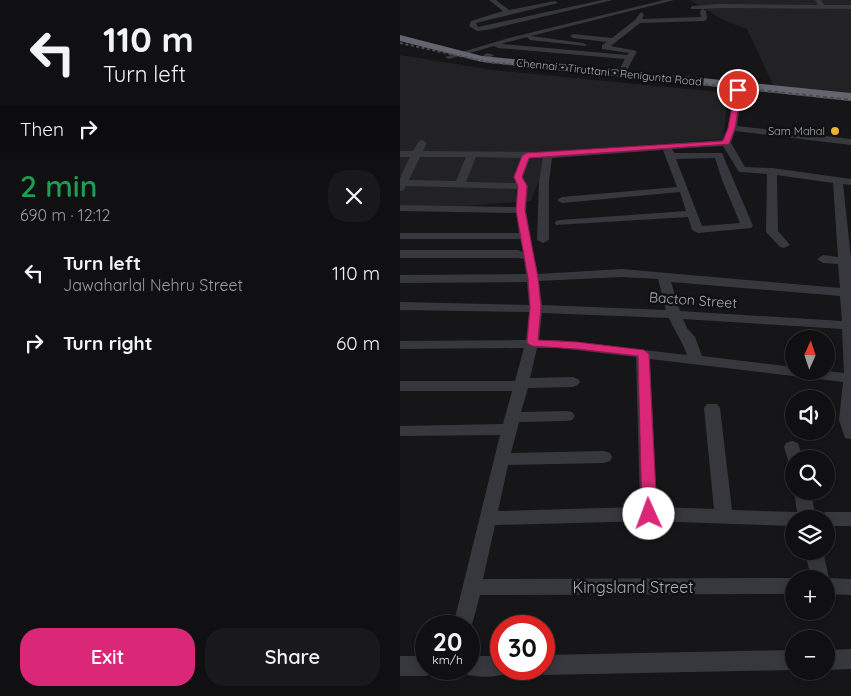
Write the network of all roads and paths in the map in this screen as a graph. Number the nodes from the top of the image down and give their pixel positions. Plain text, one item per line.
1 (492, 0) edge
2 (582, 0) edge
3 (610, 0) edge
4 (641, 0) edge
5 (818, 0) edge
6 (672, 2) edge
7 (555, 3) junction
8 (822, 7) junction
9 (851, 7) edge
10 (570, 9) junction
11 (641, 10) junction
12 (508, 12) junction
13 (656, 12) dead end
14 (583, 13) junction
15 (596, 18) junction
16 (638, 21) junction
17 (487, 28) junction
18 (496, 32) junction
19 (542, 32) junction
20 (519, 37) junction
21 (400, 38) edge
22 (511, 39) junction
23 (612, 40) junction
24 (400, 45) edge
25 (490, 45) junction
26 (605, 47) junction
27 (453, 55) junction
28 (628, 58) junction
29 (621, 74) junction
30 (738, 90) junction
31 (851, 97) edge
32 (851, 101) edge
33 (732, 128) junction
34 (851, 142) edge
35 (422, 143) dead end
36 (726, 143) junction
37 (661, 146) junction
38 (400, 154) edge
39 (417, 154) junction
40 (472, 155) junction
41 (526, 156) junction
42 (548, 156) junction
43 (671, 156) junction
44 (772, 171) junction
45 (404, 172) edge
46 (838, 180) junction
47 (851, 182) edge
48 (460, 185) junction
49 (401, 186) edge
50 (522, 186) junction
51 (677, 190) junction
52 (562, 200) dead end
53 (400, 208) edge
54 (521, 210) junction
55 (686, 214) junction
56 (560, 223) dead end
57 (846, 228) edge
58 (400, 236) edge
59 (524, 236) junction
60 (693, 236) dead end
61 (543, 240) dead end
62 (784, 245) dead end
63 (400, 254) edge
64 (527, 256) junction
65 (823, 259) dead end
66 (848, 262) edge
67 (533, 278) junction
68 (665, 278) junction
69 (400, 279) edge
70 (849, 293) edge
71 (400, 306) edge
72 (536, 307) junction
73 (674, 314) junction
74 (850, 330) edge
75 (532, 343) junction
76 (400, 344) edge
77 (644, 354) junction
78 (696, 360) junction
79 (851, 378) edge
80 (573, 382) dead end
81 (521, 384) junction
82 (400, 386) edge
83 (712, 408) dead end
84 (567, 416) dead end
85 (511, 423) junction
86 (850, 425) edge
87 (400, 431) edge
88 (604, 457) dead end
89 (502, 459) junction
90 (649, 514) junction
91 (724, 516) junction
92 (488, 518) junction
93 (785, 518) edge
94 (835, 519) edge
95 (851, 520) edge
96 (785, 586) edge
97 (472, 587) junction
98 (835, 587) edge
99 (850, 589) edge
100 (466, 615) edge
101 (851, 659) edge
102 (785, 660) edge
103 (835, 660) edge
104 (555, 665) edge
105 (400, 666) edge
106 (415, 666) edge

1 - 12 street
2 - 7 street
3 - 10 street
4 - 14 street
5 - 8 street
6 - 11 street
7 - 10 street
7 - 12 street
8 - 9 street
8 - 16 street
10 - 14 street
10 - 17 street
11 - 13 street
11 - 15 street
11 - 16 street
12 - 17 street
14 - 15 street
14 - 18 street
15 - 19 street
16 - 23 street
17 - 18 street
18 - 22 street
19 - 20 street
19 - 23 street
20 - 22 street
20 - 26 street
21 - 27 highway, Chennai - Tiruttani - Renigunta Road
22 - 25 street
23 - 26 street
24 - 27 highway, Chennai - Tiruttani - Renigunta Road
25 - 27 street
25 - 28 street
26 - 28 street
27 - 29 highway, Chennai - Tiruttani - Renigunta Road
27 - 30 highway, Chennai - Tiruttani - Renigunta Road
28 - 29 street
29 - 31 highway, Chennai - Tiruttani - Renigunta Road
30 - 32 highway, Chennai - Tiruttani - Renigunta Road
30 - 33 street
33 - 34 street
33 - 36 street
35 - 39 street
36 - 37 street
36 - 44 street
37 - 42 street
37 - 43 street
37 - 51 street
38 - 39 street
39 - 40 street
39 - 45 street
40 - 41 street
40 - 48 street
41 - 42 street
41 - 50 street
42 - 61 street
43 - 43 street
44 - 46 street
44 - 62 street
45 - 49 street
46 - 47 street
46 - 57 street
48 - 49 street
48 - 50 street
50 - 54 street
51 - 52 street
51 - 55 street
53 - 54 street
54 - 59 street
55 - 56 street
55 - 60 street
57 - 66 street
58 - 59 street
59 - 64 street
63 - 64 street
64 - 67 street
65 - 66 street
66 - 70 street
67 - 68 street
67 - 69 street
67 - 72 street
68 - 70 street
68 - 73 street
70 - 74 street
71 - 72 street
72 - 73 street, Bacton Street
72 - 75 street
73 - 74 street, Bacton Street
73 - 78 street
74 - 79 street
75 - 76 street
75 - 77 street
75 - 81 street
77 - 78 street
77 - 90 street
78 - 79 street
79 - 86 street
80 - 81 street
81 - 82 street
81 - 85 street
83 - 91 street
84 - 85 street
85 - 87 street
85 - 89 street
88 - 89 street
89 - 92 street
90 - 91 street
90 - 92 street
91 - 93 street
92 - 97 street
94 - 95 street
96 - 97 street, Kingsland Street
97 - 100 street
98 - 99 street
101 - 103 street
102 - 104 street
105 - 106 street

